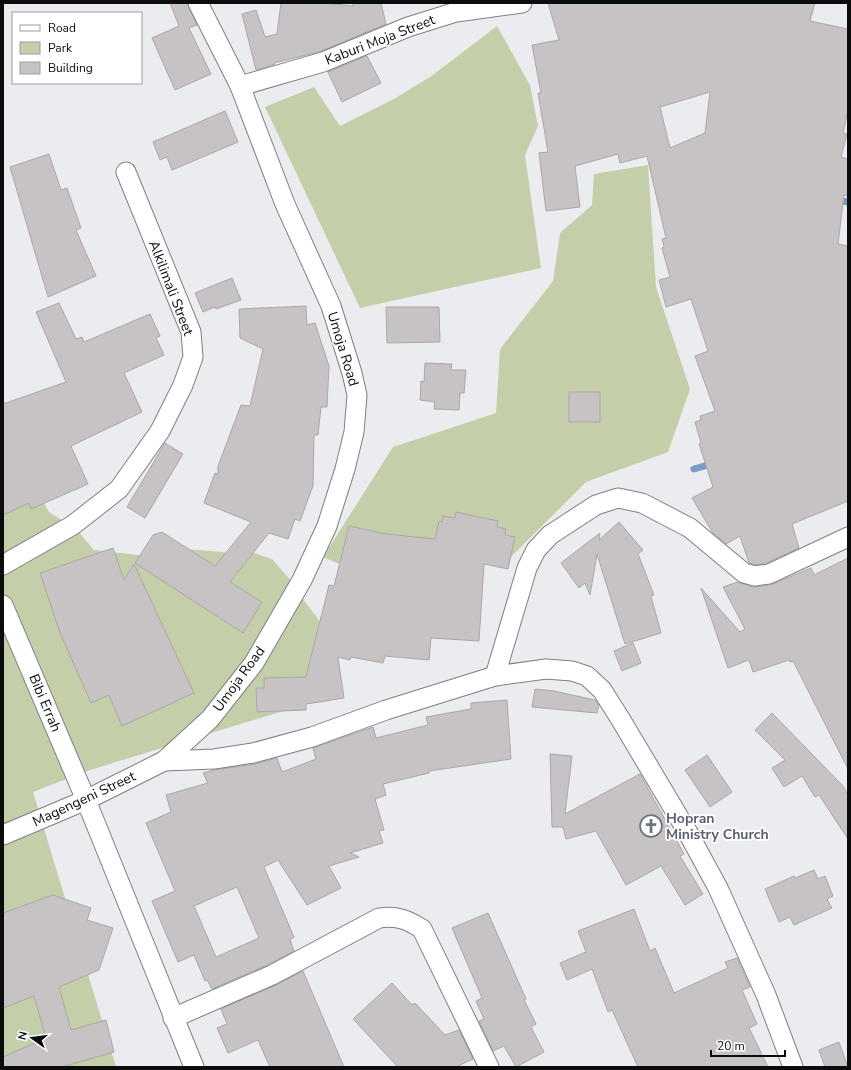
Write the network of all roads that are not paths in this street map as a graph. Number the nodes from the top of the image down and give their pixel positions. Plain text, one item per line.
1 (198, 3) edge
2 (522, 3) edge
3 (240, 86) junction
4 (126, 172) dead end
5 (848, 537) edge
6 (3, 565) edge
7 (3, 605) edge
8 (495, 676) junction
9 (164, 761) junction
10 (86, 800) junction
11 (3, 835) edge
12 (173, 1018) junction
13 (194, 1067) edge
14 (489, 1067) edge
15 (793, 1067) edge

1 - 3 street, Umoja Road
2 - 3 street, Kaburi Moja Street
3 - 9 street, Umoja Road
4 - 6 street, Alkilimali Street
5 - 8 street
7 - 10 street, Bibi Errah
8 - 9 street
8 - 15 street
9 - 10 street, Magengeni Street
10 - 11 street, Magengeni Street
10 - 12 street, Bibi Errah
12 - 13 street, Bibi Errah
12 - 14 street

